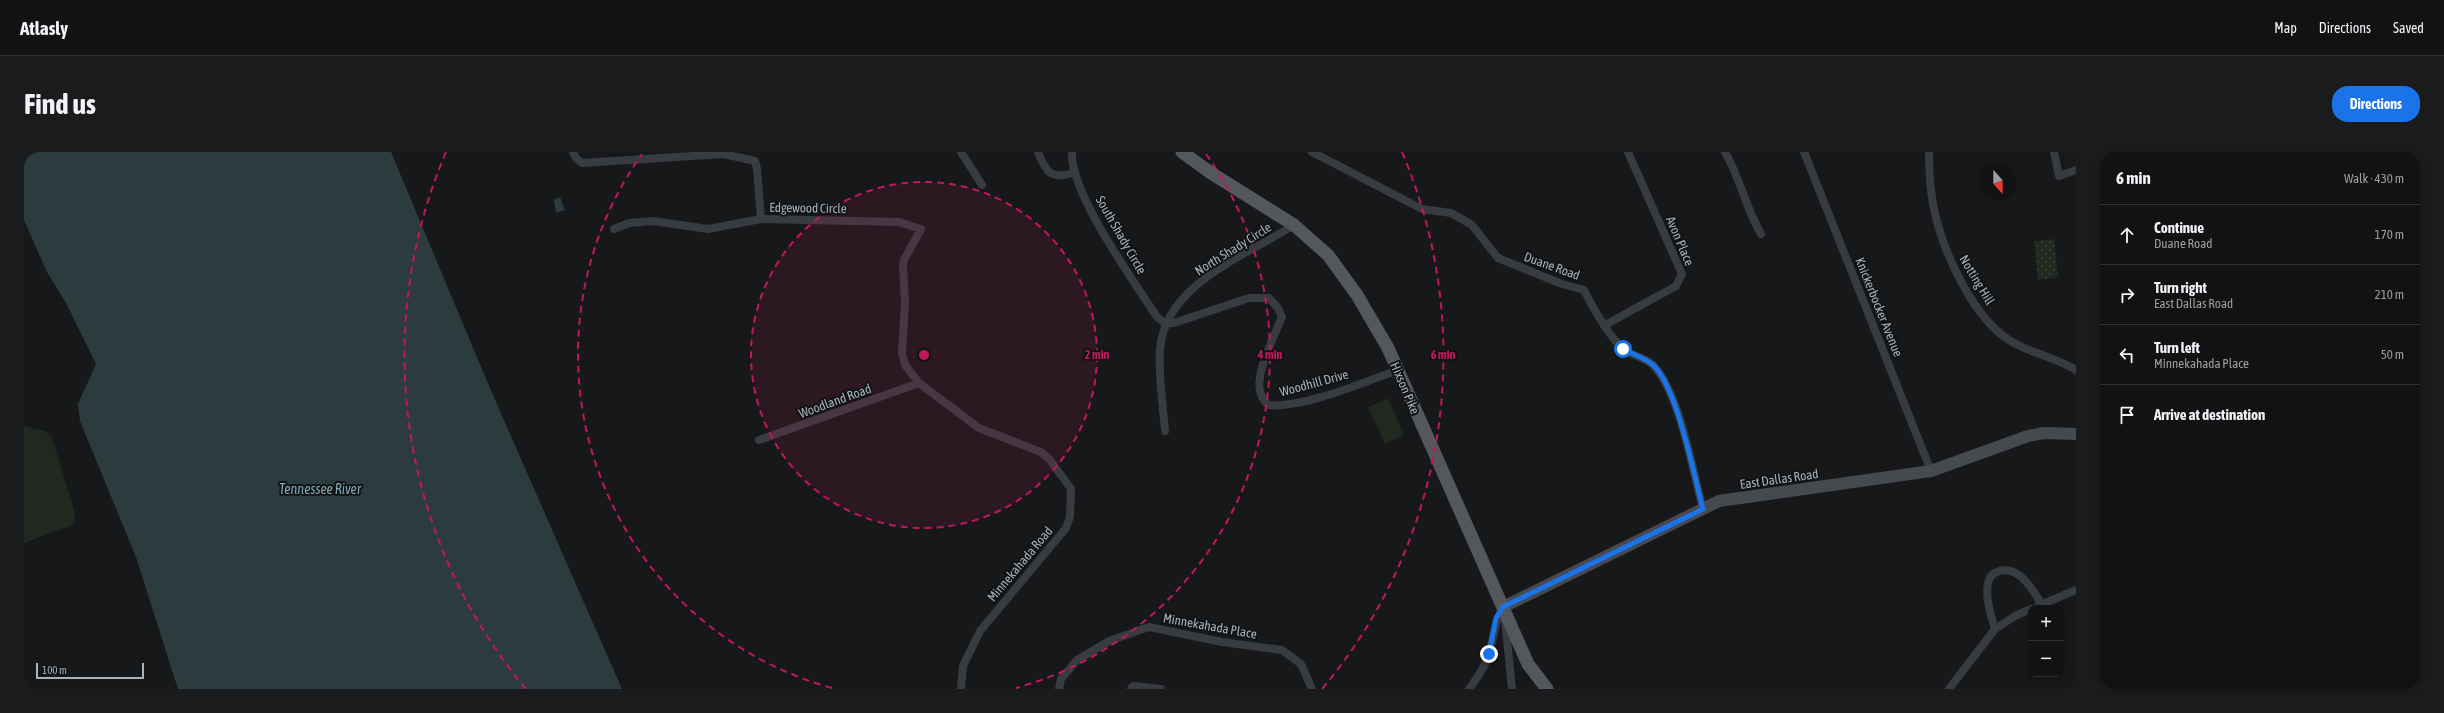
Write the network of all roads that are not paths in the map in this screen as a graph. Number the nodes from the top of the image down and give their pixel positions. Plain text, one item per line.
1 (573, 152) edge
2 (961, 152) edge
3 (1038, 152) edge
4 (1072, 152) edge
5 (1182, 152) edge
6 (1312, 152) edge
7 (1628, 152) edge
8 (1725, 152) edge
9 (1804, 152) edge
10 (1929, 152) edge
11 (2054, 152) edge
12 (724, 153) edge
13 (2076, 170) edge
14 (1073, 173) junction
15 (982, 185) dead end
16 (761, 219) junction
17 (1294, 224) junction
18 (614, 229) dead end
19 (921, 229) joint
20 (1761, 234) dead end
21 (1165, 323) junction
22 (1605, 325) junction
23 (1398, 370) junction
24 (2076, 370) edge
25 (919, 383) junction
26 (1165, 430) dead end
27 (2076, 434) edge
28 (759, 440) dead end
29 (1931, 471) junction
30 (1703, 509) junction
31 (2076, 590) edge
32 (2037, 605) edge
33 (2040, 605) edge
34 (1503, 607) junction
35 (2028, 611) edge
36 (1995, 629) junction
37 (961, 689) edge
38 (1059, 689) edge
39 (1131, 689) edge
40 (1161, 689) edge
41 (1312, 689) edge
42 (1469, 689) edge
43 (1512, 689) edge
44 (1547, 689) edge
45 (1949, 689) edge

1 - 12 street
2 - 15 street
3 - 14 street
4 - 14 street, South Shady Circle
5 - 17 main road, Hixson Pike
6 - 22 street, Duane Road
7 - 22 street, Avon Place
8 - 20 street
9 - 29 street, Knickerbocker Avenue
10 - 24 street, Notting Hill
11 - 13 street
12 - 16 street, Edgewood Circle
14 - 21 street, South Shady Circle
16 - 18 street
16 - 19 street, Edgewood Circle
17 - 21 street, North Shady Circle
17 - 23 main road, Hixson Pike
19 - 25 street, Minnekahada Road
21 - 23 street, Woodhill Drive
21 - 26 street, North Shady Circle
22 - 30 street, Duane Road
23 - 34 main road, Hixson Pike
25 - 28 street, Woodland Road
25 - 37 street, Minnekahada Road
27 - 29 street, East Dallas Road
29 - 30 street, East Dallas Road
30 - 34 street, East Dallas Road
31 - 33 street
32 - 36 street
34 - 42 street
34 - 43 street
34 - 44 main road, Hixson Pike
35 - 36 street
36 - 45 street
38 - 41 street, Minnekahada Place
39 - 40 street

